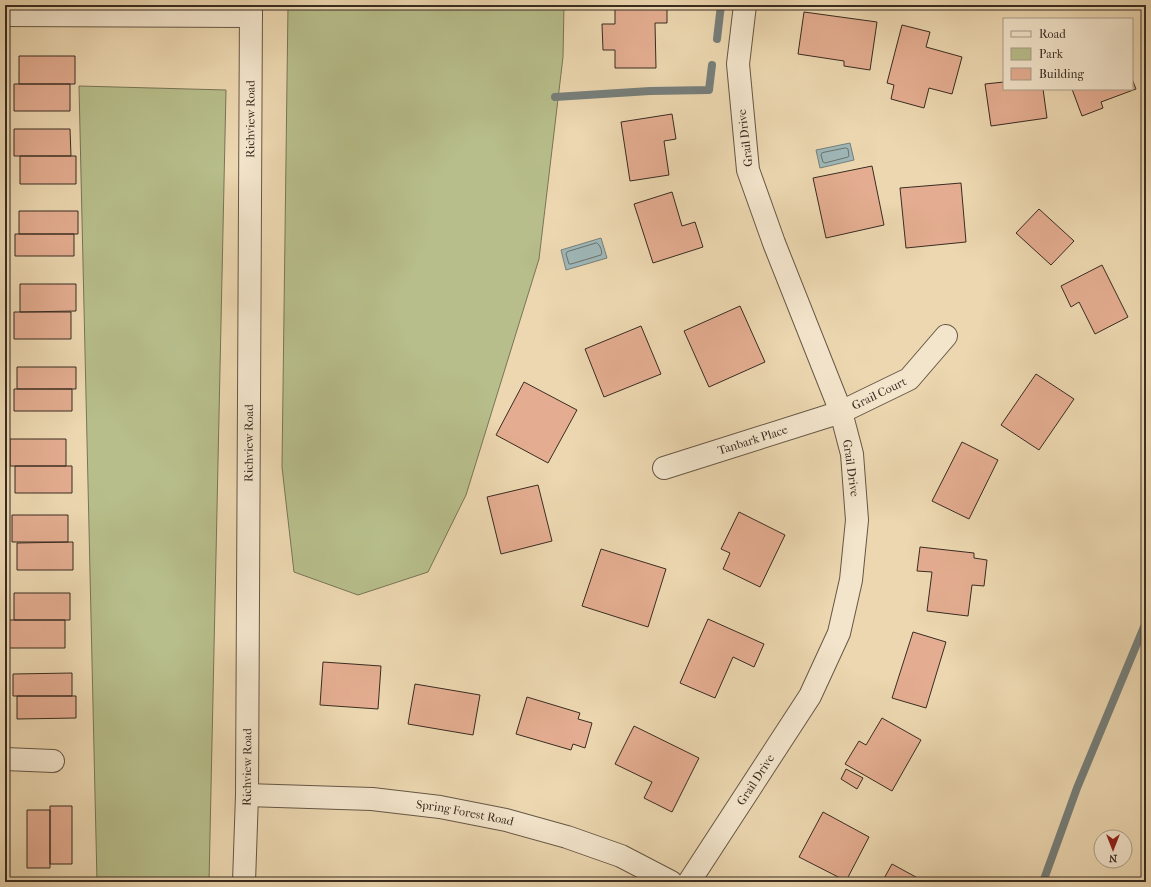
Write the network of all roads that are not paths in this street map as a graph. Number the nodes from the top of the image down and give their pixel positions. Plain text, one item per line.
1 (745, 5) edge
2 (251, 10) edge
3 (5, 15) edge
4 (946, 336) dead end
5 (841, 412) junction
6 (664, 468) dead end
7 (5, 759) edge
8 (53, 761) dead end
9 (246, 795) junction
10 (244, 882) edge
11 (671, 882) edge
12 (689, 882) edge

1 - 5 street, Grail Drive
2 - 3 street
2 - 9 street, Richview Road
4 - 5 street, Grail Court
5 - 6 street, Tanbark Place
5 - 12 street, Grail Drive
7 - 8 street
9 - 10 street, Richview Road
9 - 11 street, Spring Forest Road

